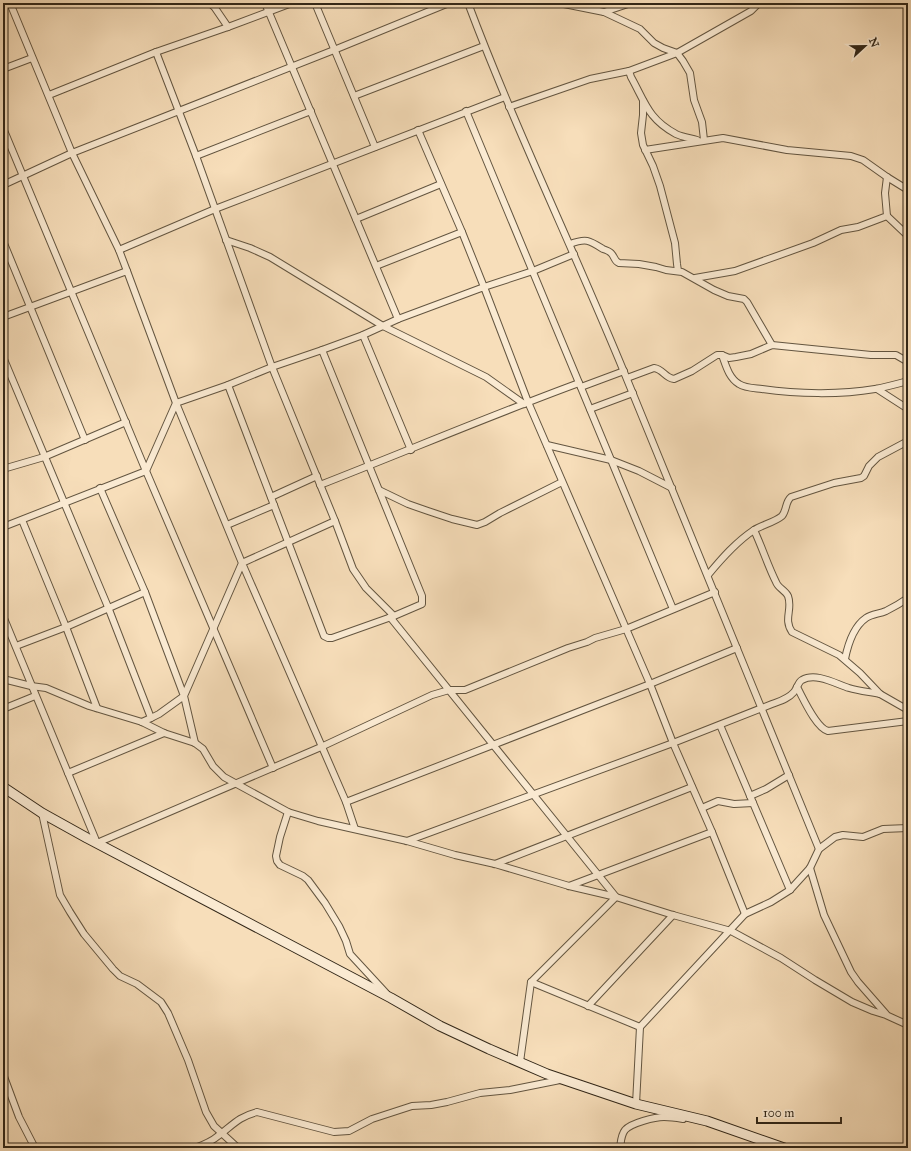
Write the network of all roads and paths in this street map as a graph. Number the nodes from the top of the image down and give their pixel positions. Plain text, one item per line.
1 (10, 3) edge
2 (210, 3) edge
3 (265, 3) edge
4 (292, 3) edge
5 (315, 3) edge
6 (449, 3) edge
7 (468, 3) edge
8 (559, 3) edge
9 (631, 3) edge
10 (759, 3) edge
11 (269, 12) junction
12 (604, 12) junction
13 (228, 27) junction
14 (484, 46) junction
15 (334, 50) junction
16 (156, 52) junction
17 (677, 53) junction
18 (32, 58) junction
19 (291, 67) junction
20 (3, 69) edge
21 (629, 71) junction
22 (49, 95) junction
23 (354, 96) junction
24 (505, 97) junction
25 (643, 101) junction
26 (509, 107) junction
27 (311, 111) junction
28 (466, 111) junction
29 (178, 112) junction
30 (3, 128) edge
31 (418, 130) junction
32 (702, 140) junction
33 (375, 147) junction
34 (645, 150) junction
35 (72, 153) junction
36 (196, 156) junction
37 (333, 164) junction
38 (23, 175) junction
39 (887, 177) junction
40 (3, 184) edge
41 (441, 184) junction
42 (908, 190) edge
43 (215, 209) junction
44 (886, 216) junction
45 (356, 219) junction
46 (462, 232) junction
47 (908, 238) edge
48 (226, 240) junction
49 (3, 241) edge
50 (570, 244) junction
51 (119, 250) junction
52 (574, 254) junction
53 (376, 266) junction
54 (127, 271) junction
55 (678, 271) junction
56 (533, 272) junction
57 (695, 278) junction
58 (484, 286) junction
59 (71, 292) junction
60 (30, 306) junction
61 (3, 317) edge
62 (398, 319) junction
63 (383, 326) junction
64 (363, 335) junction
65 (772, 345) junction
66 (322, 350) junction
67 (722, 355) junction
68 (3, 357) edge
69 (908, 362) edge
70 (272, 367) junction
71 (624, 371) junction
72 (627, 378) junction
73 (908, 381) edge
74 (228, 385) junction
75 (580, 385) junction
76 (877, 389) junction
77 (633, 394) junction
78 (176, 402) junction
79 (526, 403) junction
80 (590, 409) junction
81 (908, 409) edge
82 (126, 422) junction
83 (85, 440) junction
84 (908, 441) edge
85 (547, 446) junction
86 (411, 450) junction
87 (44, 457) junction
88 (611, 460) junction
89 (369, 466) junction
90 (3, 469) edge
91 (146, 471) junction
92 (317, 476) junction
93 (562, 482) junction
94 (320, 485) junction
95 (100, 488) junction
96 (672, 488) junction
97 (379, 490) junction
98 (271, 497) junction
99 (64, 503) junction
100 (274, 505) junction
101 (22, 520) junction
102 (335, 521) junction
103 (227, 525) junction
104 (3, 527) edge
105 (754, 530) junction
106 (288, 542) junction
107 (242, 563) junction
108 (708, 575) junction
109 (145, 592) junction
110 (715, 592) junction
111 (908, 598) edge
112 (108, 607) junction
113 (673, 609) junction
114 (3, 616) edge
115 (392, 617) junction
116 (66, 627) junction
117 (214, 629) junction
118 (626, 629) junction
119 (16, 646) junction
120 (737, 648) junction
121 (845, 659) junction
122 (3, 679) edge
123 (650, 684) junction
124 (31, 686) junction
125 (797, 687) junction
126 (449, 690) junction
127 (880, 694) junction
128 (35, 696) junction
129 (184, 696) junction
130 (97, 708) junction
131 (762, 708) junction
132 (3, 709) edge
133 (908, 710) edge
134 (151, 718) junction
135 (908, 721) edge
136 (142, 722) junction
137 (720, 725) junction
138 (164, 733) junction
139 (195, 743) junction
140 (673, 743) junction
141 (493, 744) junction
142 (321, 747) junction
143 (273, 768) junction
144 (68, 773) junction
145 (789, 775) junction
146 (234, 784) junction
147 (3, 787) edge
148 (692, 787) junction
149 (534, 794) junction
150 (750, 796) junction
151 (346, 802) junction
152 (753, 803) junction
153 (702, 808) junction
154 (288, 812) junction
155 (42, 813) junction
156 (908, 828) edge
157 (355, 829) junction
158 (712, 832) junction
159 (567, 836) junction
160 (407, 841) junction
161 (97, 843) junction
162 (819, 849) junction
163 (495, 864) junction
164 (810, 868) junction
165 (599, 875) junction
166 (569, 886) junction
167 (790, 890) junction
168 (616, 897) junction
169 (745, 914) junction
170 (672, 915) junction
171 (730, 931) junction
172 (531, 982) junction
173 (391, 998) junction
174 (588, 1006) junction
175 (886, 1015) junction
176 (908, 1025) edge
177 (640, 1027) junction
178 (520, 1062) junction
179 (3, 1074) edge
180 (623, 1100) junction
181 (636, 1104) junction
182 (707, 1121) junction
183 (221, 1134) junction
184 (35, 1148) edge
185 (195, 1148) edge
186 (238, 1148) edge
187 (620, 1148) edge
188 (784, 1148) edge

1 - 18 street
2 - 13 street
3 - 11 street
4 - 11 street
5 - 15 street
6 - 15 street
7 - 14 street
8 - 12 street
9 - 12 street
10 - 17 street
11 - 13 street
11 - 19 street
12 - 17 street
13 - 16 street
14 - 23 street
14 - 24 street
15 - 19 street
15 - 23 street
16 - 22 street
16 - 29 street
17 - 21 street
17 - 32 street
18 - 20 street
18 - 22 street
19 - 27 street
19 - 29 street
21 - 25 street
21 - 26 street
22 - 35 street
23 - 33 street
24 - 26 street
24 - 28 street
25 - 32 street
25 - 34 street
26 - 50 street
27 - 36 street
27 - 37 street
28 - 31 street
28 - 56 street
29 - 35 street
29 - 36 street
30 - 38 street
31 - 33 street
31 - 41 street
32 - 34 street
32 - 39 street
33 - 37 street
34 - 55 street
35 - 38 street
35 - 51 street
36 - 43 street
37 - 43 street
37 - 45 street
38 - 40 street
38 - 59 street
39 - 42 street
39 - 44 street
41 - 45 street
41 - 46 street
43 - 48 street
43 - 51 street
44 - 47 street
44 - 57 street
45 - 53 street
46 - 53 street
46 - 58 street
48 - 63 street
48 - 70 street
49 - 60 street
50 - 52 street
50 - 55 street
51 - 54 street
52 - 56 street
52 - 71 street
53 - 62 street
54 - 59 street
54 - 78 street
55 - 57 street
56 - 58 street
56 - 75 street
57 - 65 street
58 - 62 street
58 - 79 street
59 - 60 street
59 - 82 street
60 - 61 street
60 - 83 street
62 - 63 street
63 - 64 street
63 - 79 street
64 - 66 street
64 - 86 street
65 - 67 street
65 - 69 street
66 - 70 street
66 - 89 street
67 - 72 street
67 - 76 street
68 - 87 street
70 - 74 street
70 - 92 street
71 - 72 street
71 - 75 street
72 - 77 street
73 - 76 street
74 - 78 street
74 - 98 street
75 - 79 street
75 - 80 street
76 - 81 street
77 - 80 street
77 - 96 street
78 - 91 street
78 - 103 street
79 - 85 street
79 - 86 street
80 - 88 street
82 - 83 street
82 - 91 street
83 - 87 street
84 - 105 street
85 - 88 street
85 - 93 street
86 - 89 street
87 - 90 street
87 - 99 street
88 - 96 street
88 - 113 street
89 - 94 street
89 - 97 street
91 - 95 street
91 - 117 street
92 - 94 street
92 - 98 street
93 - 97 street
93 - 118 street
94 - 102 street
95 - 99 street
95 - 109 street
96 - 108 street
97 - 115 street
98 - 100 street
99 - 101 street
99 - 112 street
100 - 103 street
100 - 106 street
101 - 104 street
101 - 116 street
102 - 106 street
102 - 115 street
103 - 107 street
105 - 108 street
105 - 121 street
106 - 107 street
106 - 115 street
107 - 117 street
107 - 142 street
108 - 110 street
109 - 112 street
109 - 129 street
110 - 113 street
110 - 120 street
111 - 121 street
112 - 116 street
112 - 134 street
113 - 118 street
114 - 119 street
115 - 126 street
116 - 119 street
116 - 130 street
117 - 129 street
117 - 143 street
118 - 123 street
118 - 126 street
119 - 124 street
120 - 123 street
120 - 131 street
121 - 127 street
122 - 124 street
123 - 140 street
123 - 141 street
124 - 128 street
124 - 130 street
125 - 127 street
125 - 131 street
125 - 135 street
126 - 141 street
126 - 142 street
127 - 133 street
128 - 132 street
128 - 144 street
129 - 134 street
129 - 139 street
130 - 136 street
131 - 137 street
131 - 145 street
134 - 136 street
136 - 138 street
137 - 140 street
137 - 150 street
138 - 139 street
138 - 144 street
139 - 146 street
140 - 148 street
140 - 149 street
141 - 149 street
141 - 151 street
142 - 143 street
142 - 151 street
143 - 146 street
144 - 161 street
145 - 150 street
145 - 162 street
146 - 154 street
146 - 161 street
147 - 155 main road
148 - 153 street
148 - 159 street
149 - 159 street
149 - 160 street
150 - 152 street
151 - 157 street
152 - 153 street
152 - 167 street
153 - 158 street
154 - 157 street
154 - 173 street
155 - 161 main road
155 - 183 street
156 - 162 street
157 - 160 street
158 - 165 street
158 - 169 street
159 - 163 street
159 - 165 street
160 - 163 street
161 - 173 main road
162 - 164 street
163 - 166 street
164 - 167 street
164 - 175 street
165 - 166 street
165 - 168 street
166 - 168 street
167 - 169 street
168 - 170 street
168 - 172 street
169 - 171 street
170 - 171 street
170 - 174 street
171 - 175 street
171 - 177 street
172 - 174 street
172 - 178 street
173 - 178 main road
174 - 177 street
175 - 176 street
177 - 181 street
178 - 180 main road
179 - 184 street
180 - 181 main road
180 - 183 street
181 - 182 main road
182 - 187 street
182 - 188 main road
183 - 185 street
183 - 186 street

